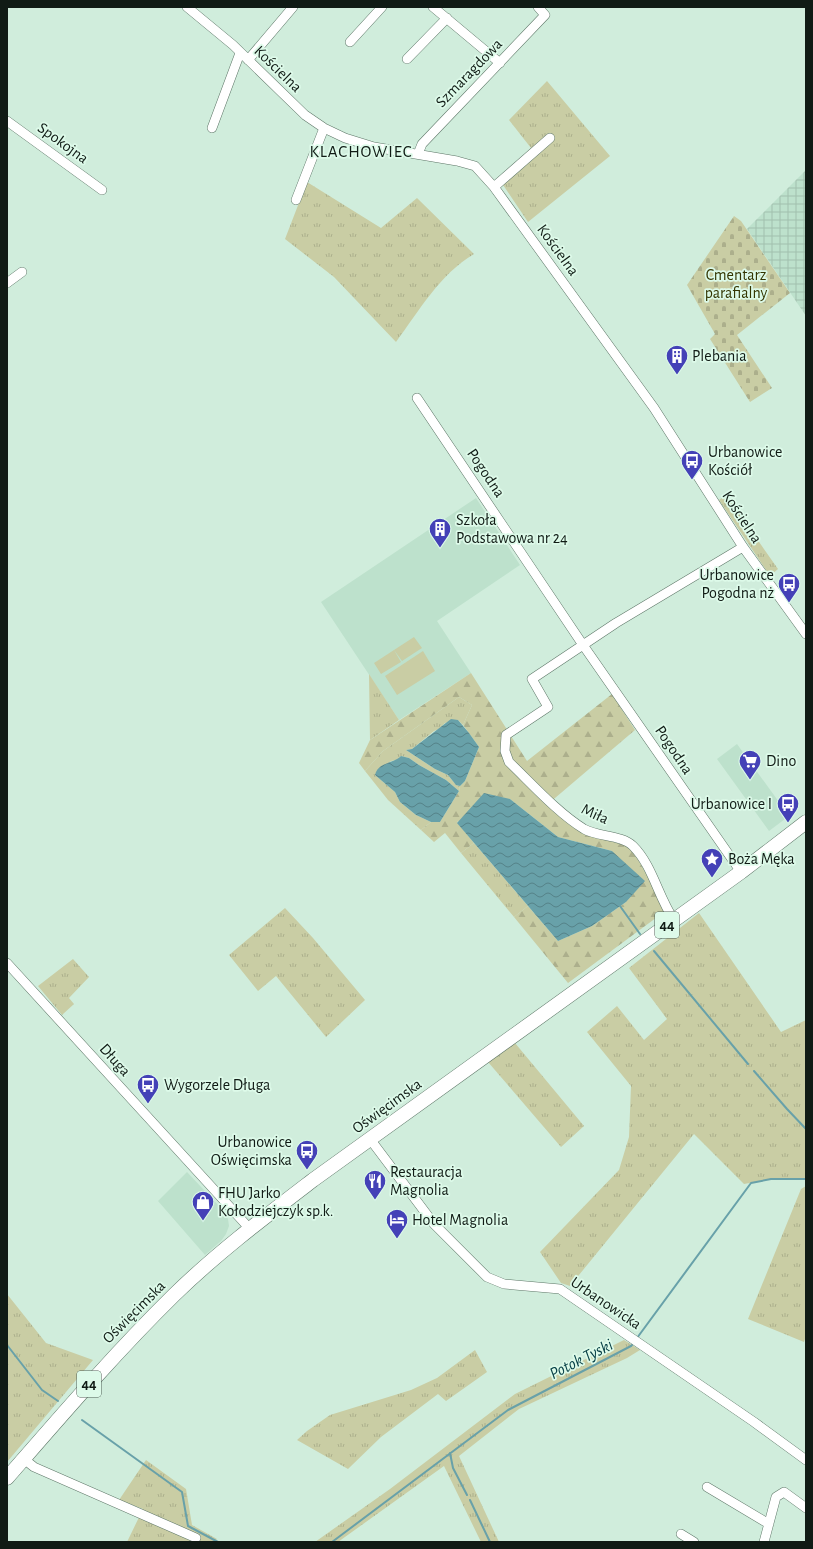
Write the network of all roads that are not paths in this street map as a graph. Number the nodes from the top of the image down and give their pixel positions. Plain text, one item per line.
1 (293, 7) edge
2 (382, 7) edge
3 (433, 7) edge
4 (538, 7) edge
5 (189, 8) edge
6 (447, 18) junction
7 (350, 42) dead end
8 (240, 53) junction
9 (407, 59) dead end
10 (248, 60) junction
11 (500, 63) junction
12 (7, 121) edge
13 (212, 128) dead end
14 (324, 128) junction
15 (550, 138) dead end
16 (418, 154) junction
17 (494, 187) junction
18 (102, 190) dead end
19 (296, 200) dead end
20 (22, 272) dead end
21 (7, 283) edge
22 (417, 398) dead end
23 (743, 547) junction
24 (806, 634) edge
25 (583, 645) junction
26 (806, 822) edge
27 (741, 872) junction
28 (674, 920) junction
29 (7, 963) edge
30 (370, 1140) junction
31 (250, 1229) junction
32 (24, 1458) junction
33 (806, 1460) edge
34 (7, 1478) edge
35 (708, 1487) dead end
36 (806, 1508) edge
37 (769, 1524) junction
38 (681, 1534) dead end
39 (196, 1538) dead end
40 (694, 1542) edge
41 (764, 1542) edge

1 - 10 street
2 - 7 street
3 - 6 street
4 - 11 street, Szmaragdowa
5 - 8 street, Kościelna
6 - 9 street
6 - 11 street
8 - 10 street, Kościelna
8 - 13 street
10 - 14 street, Kościelna
11 - 16 street, Szmaragdowa
12 - 18 street, Spokojna
14 - 16 street, Kościelna
14 - 19 street
15 - 17 street
16 - 17 street, Kościelna
17 - 23 street, Kościelna
20 - 21 street
22 - 25 street, Pogodna
23 - 24 street, Kościelna
23 - 25 street
25 - 27 street, Pogodna
25 - 28 street, Miła
26 - 27 highway, Oświęcimska / 44
27 - 28 highway, Oświęcimska / 44
28 - 30 highway, Oświęcimska / 44
29 - 31 street, Długa
30 - 31 highway, Oświęcimska / 44
30 - 33 street, Urbanowicka
31 - 32 highway, Oświęcimska / 44
32 - 34 highway, Oświęcimska / 44
32 - 39 street
35 - 37 street
36 - 37 street
37 - 41 street
38 - 40 street

